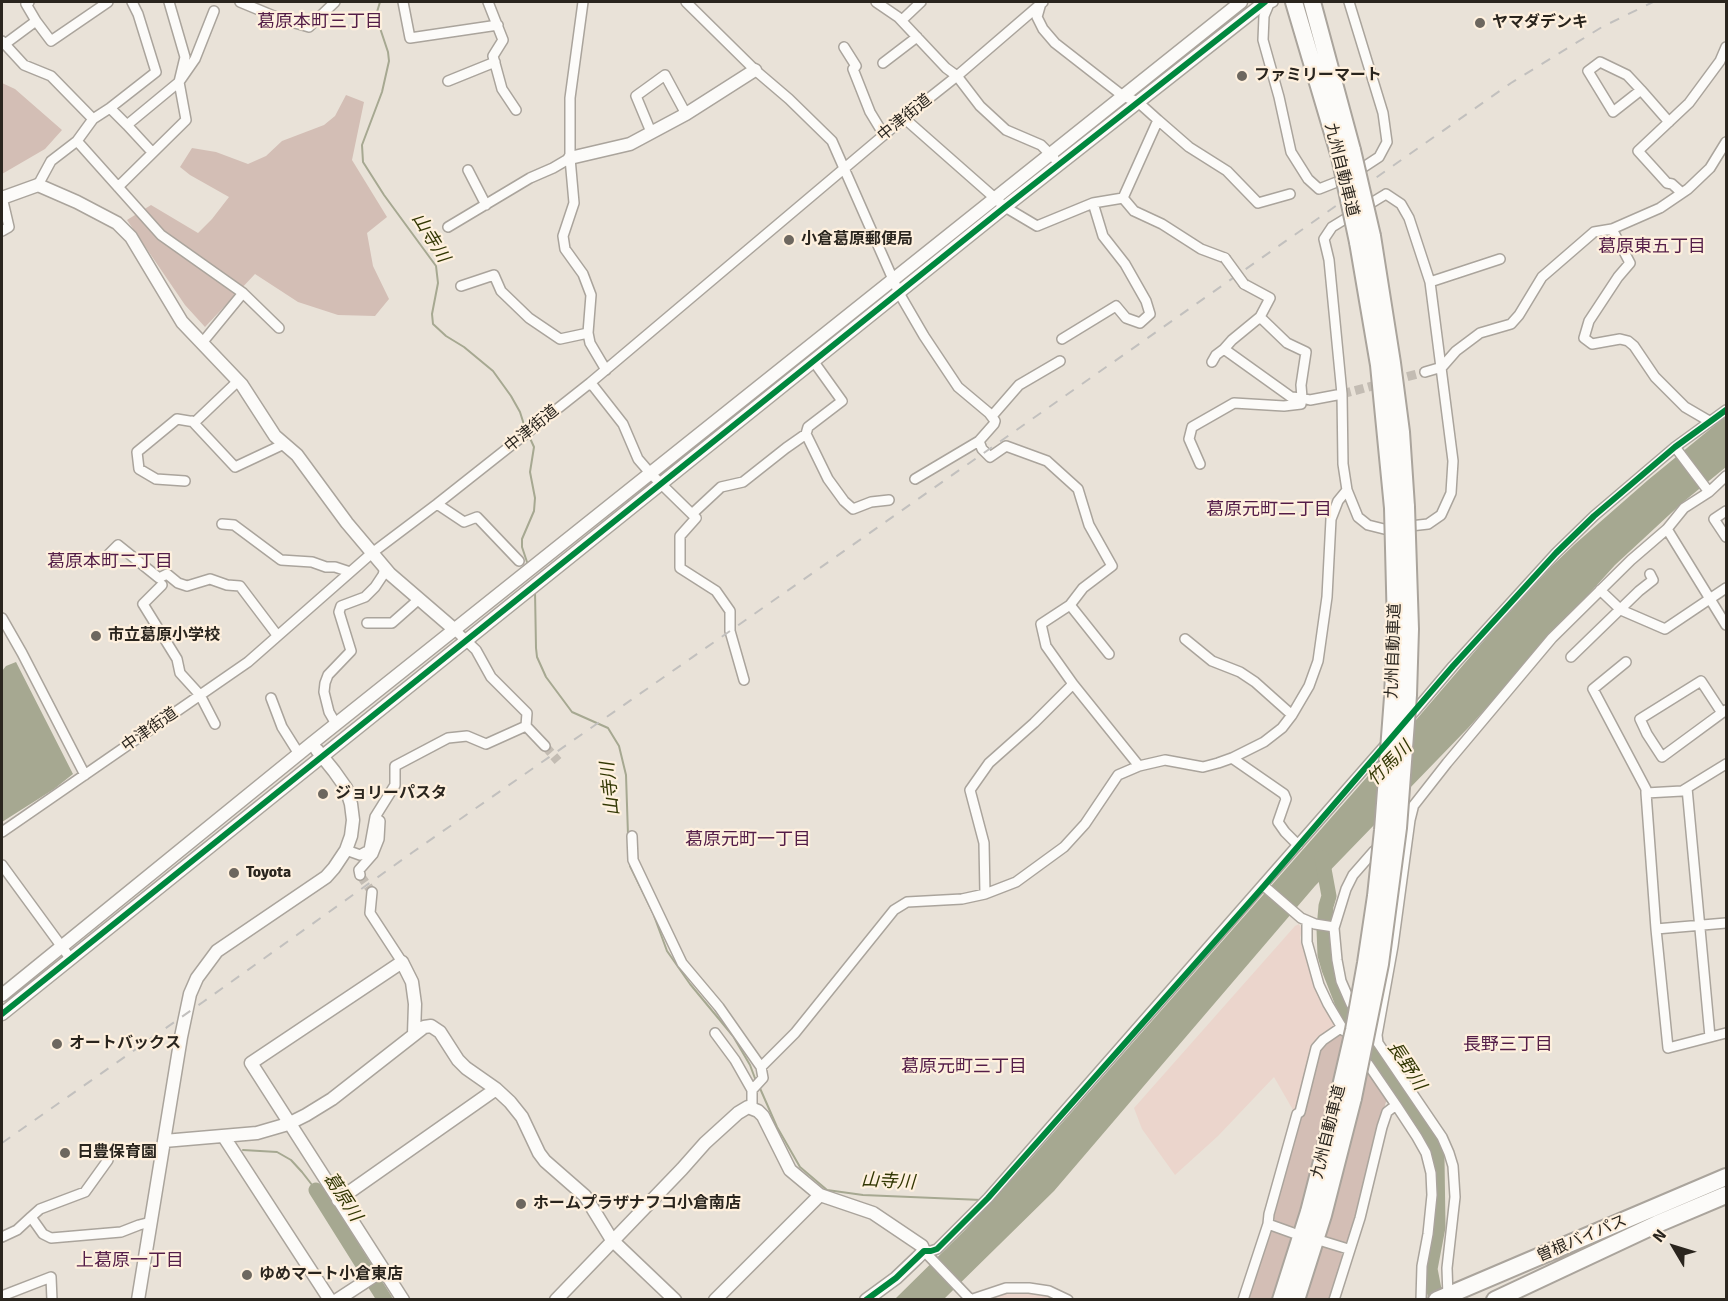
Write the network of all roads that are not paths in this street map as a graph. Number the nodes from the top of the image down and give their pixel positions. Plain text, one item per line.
1 (29, 2) edge
2 (108, 2) edge
3 (132, 2) edge
4 (169, 2) edge
5 (240, 2) edge
6 (334, 2) edge
7 (403, 2) edge
8 (488, 2) edge
9 (583, 2) edge
10 (686, 2) edge
11 (876, 2) edge
12 (921, 2) edge
13 (1041, 2) edge
14 (1241, 2) edge
15 (1269, 2) edge
16 (1349, 2) edge
17 (1313, 3) edge
18 (1295, 5) edge
19 (214, 11) dead end
20 (902, 20) junction
21 (36, 21) junction
22 (498, 25) junction
23 (917, 37) junction
24 (3, 42) edge
25 (844, 47) dead end
26 (1726, 47) edge
27 (495, 62) junction
28 (883, 63) dead end
29 (754, 70) junction
30 (957, 76) junction
31 (448, 81) dead end
32 (179, 82) junction
33 (1641, 90) junction
34 (1123, 96) junction
35 (1138, 102) junction
36 (110, 108) junction
37 (516, 110) dead end
38 (686, 114) junction
39 (93, 118) junction
40 (903, 118) junction
41 (1158, 120) junction
42 (1669, 122) junction
43 (127, 125) junction
44 (651, 132) junction
45 (884, 135) junction
46 (77, 141) junction
47 (1726, 142) edge
48 (152, 152) junction
49 (1049, 153) junction
50 (1346, 153) junction
51 (570, 158) junction
52 (1059, 165) junction
53 (844, 169) junction
54 (468, 170) dead end
55 (38, 185) junction
56 (118, 187) junction
57 (1682, 193) junction
58 (1290, 194) dead end
59 (2, 197) edge
60 (994, 198) junction
61 (1123, 198) junction
62 (1093, 203) junction
63 (486, 205) junction
64 (1005, 207) junction
65 (448, 227) dead end
66 (1612, 229) junction
67 (2, 231) edge
68 (1500, 259) dead end
69 (893, 279) junction
70 (1430, 282) junction
71 (461, 286) dead end
72 (243, 293) junction
73 (899, 293) junction
74 (1260, 317) junction
75 (279, 328) dead end
76 (588, 333) junction
77 (1062, 339) dead end
78 (202, 343) junction
79 (1224, 349) junction
80 (1060, 361) dead end
81 (814, 362) junction
82 (1212, 362) dead end
83 (1442, 367) junction
84 (606, 370) junction
85 (1425, 372) tunnel mouth
86 (238, 381) junction
87 (590, 383) junction
88 (1342, 394) junction
89 (1302, 398) junction
90 (1726, 410) edge
91 (992, 416) junction
92 (192, 421) junction
93 (1709, 421) junction
94 (806, 435) junction
95 (979, 441) junction
96 (284, 444) junction
97 (1675, 447) junction
98 (1200, 465) dead end
99 (651, 474) junction
100 (1726, 476) edge
101 (915, 479) dead end
102 (185, 481) dead end
103 (662, 484) junction
104 (1347, 490) junction
105 (1709, 492) junction
106 (889, 500) dead end
107 (437, 504) junction
108 (1726, 511) edge
109 (692, 514) junction
110 (222, 524) dead end
111 (1667, 529) junction
112 (1726, 537) edge
113 (372, 553) junction
114 (106, 557) dead end
115 (519, 561) dead end
116 (385, 567) junction
117 (350, 572) junction
118 (1650, 574) dead end
119 (162, 585) dead end
120 (1726, 588) edge
121 (1600, 591) junction
122 (1710, 598) junction
123 (418, 600) junction
124 (1070, 604) junction
125 (1621, 610) junction
126 (2, 618) edge
127 (367, 623) dead end
128 (1726, 625) edge
129 (4, 630) edge
130 (455, 630) junction
131 (278, 635) junction
132 (1185, 639) dead end
133 (465, 640) junction
134 (1109, 654) dead end
135 (1571, 657) dead end
136 (1626, 662) dead end
137 (744, 680) dead end
138 (1073, 684) junction
139 (200, 695) junction
140 (271, 698) dead end
141 (1724, 712) edge
142 (1292, 715) junction
143 (215, 724) dead end
144 (336, 724) junction
145 (526, 726) junction
146 (311, 744) junction
147 (546, 746) tunnel mouth
148 (299, 754) junction
149 (321, 756) junction
150 (1232, 758) junction
151 (1726, 764) edge
152 (1138, 766) junction
153 (85, 775) junction
154 (1687, 788) junction
155 (1646, 793) junction
156 (375, 817) junction
157 (2, 832) edge
158 (632, 836) dead end
159 (1298, 844) junction
160 (346, 850) junction
161 (1374, 852) dead end
162 (2, 864) edge
163 (360, 875) dead end
164 (1265, 887) junction
165 (372, 892) tunnel mouth
166 (985, 894) junction
167 (1311, 923) junction
168 (1726, 923) edge
169 (1699, 926) junction
170 (1333, 927) junction
171 (1656, 929) junction
172 (61, 945) junction
173 (70, 958) junction
174 (402, 962) junction
175 (1341, 981) junction
176 (1386, 988) junction
177 (2, 995) edge
178 (1351, 1004) dead end
179 (2, 1014) edge
180 (715, 1033) dead end
181 (1726, 1033) edge
182 (414, 1034) junction
183 (1710, 1037) junction
184 (1368, 1064) dead end
185 (761, 1067) junction
186 (496, 1089) junction
187 (752, 1090) junction
188 (1346, 1097) junction
189 (1396, 1106) junction
190 (752, 1108) junction
191 (288, 1124) junction
192 (224, 1137) junction
193 (164, 1141) junction
194 (108, 1160) dead end
195 (1726, 1178) edge
196 (1726, 1194) edge
197 (820, 1195) junction
198 (338, 1200) junction
199 (31, 1217) junction
200 (151, 1222) junction
201 (1268, 1224) junction
202 (1293, 1233) dead end
203 (2, 1237) edge
204 (612, 1240) junction
205 (1322, 1241) dead end
206 (1348, 1249) junction
207 (927, 1255) junction
208 (383, 1270) junction
209 (2, 1296) edge
210 (1444, 1298) edge
211 (52, 1299) edge
212 (138, 1299) edge
213 (330, 1299) edge
214 (337, 1299) edge
215 (403, 1299) edge
216 (556, 1299) edge
217 (675, 1299) edge
218 (715, 1299) edge
219 (866, 1299) edge
220 (970, 1299) edge
221 (1068, 1299) edge
222 (1243, 1299) edge
223 (1281, 1299) edge
224 (1296, 1299) edge
225 (1334, 1299) edge
226 (1421, 1299) edge
227 (1495, 1299) edge

1 - 21 street
2 - 21 street
3 - 36 street
4 - 32 street
5 - 6 street
7 - 22 street
8 - 22 street
9 - 51 street
10 - 29 street
11 - 20 street
12 - 20 street
13 - 30 street, 中津街道
13 - 34 street
14 - 34 street
15 - 16 street
15 - 35 street
17 - 50 highway, 九州自動車道
18 - 50 highway, 九州自動車道
19 - 32 street
20 - 23 street
21 - 24 street
22 - 27 street
23 - 28 street
23 - 30 street
24 - 39 street
25 - 45 street
26 - 42 street
27 - 31 street
27 - 37 street
29 - 38 street
29 - 53 street
30 - 40 street, 中津街道
30 - 49 street
32 - 43 street
32 - 48 street
33 - 33 street
33 - 42 street
34 - 35 street
34 - 49 street
35 - 41 street
35 - 52 street
36 - 39 street
36 - 43 street
38 - 44 street
38 - 44 street
39 - 46 street
40 - 45 street, 中津街道
40 - 60 street
41 - 58 street
41 - 61 street
42 - 57 street
43 - 48 street
44 - 51 street
45 - 53 street, 中津街道
46 - 55 street
46 - 56 street
47 - 57 street
48 - 56 street
49 - 52 street
49 - 60 street
50 - 188 highway, 九州自動車道, bridge
51 - 63 street
51 - 76 street
52 - 64 street
53 - 69 street
53 - 84 street, 中津街道
54 - 63 street
55 - 59 street
55 - 78 street
56 - 72 street
57 - 66 street
59 - 67 street
60 - 64 street
60 - 69 street
61 - 62 street
61 - 74 street, bridge
62 - 64 street
62 - 77 street
63 - 65 street
64 - 73 street
66 - 83 street
66 - 93 street
68 - 70 street
69 - 73 street
69 - 99 street
70 - 83 street
70 - 88 street
71 - 76 street
72 - 75 street
72 - 78 street
73 - 81 street
73 - 91 street
74 - 79 street
74 - 89 street
76 - 84 street
78 - 86 street
79 - 82 street
79 - 89 street
80 - 91 street
81 - 94 street
81 - 103 street
83 - 85 street
83 - 104 street
84 - 87 street, 中津街道
86 - 92 street
86 - 96 street
87 - 99 street
87 - 107 street, 中津街道
88 - 89 street
88 - 104 street
89 - 98 street
90 - 93 street
91 - 95 street
92 - 96 street
92 - 102 street
93 - 97 street
94 - 106 street
94 - 109 street
95 - 101 street
95 - 124 street
96 - 113 street
97 - 105 street
97 - 159 street
99 - 103 street
99 - 130 street
100 - 105 street
103 - 109 street
103 - 133 street
104 - 142 street
105 - 111 street
107 - 113 street, 中津街道
107 - 115 street
108 - 112 street
109 - 137 street
110 - 117 street
111 - 121 street
111 - 122 street
113 - 116 street
113 - 117 street, 中津街道
114 - 131 street
116 - 123 street
116 - 144 street
117 - 131 street, 中津街道
118 - 125 street
119 - 139 street
120 - 122 street
121 - 125 street
121 - 176 street
122 - 125 street
122 - 128 street
123 - 127 street
123 - 130 street
124 - 134 street
124 - 138 street
125 - 135 street
126 - 129 street
129 - 153 street
130 - 133 street
130 - 144 street
131 - 139 street, 中津街道
132 - 142 street
133 - 145 street
133 - 149 street
136 - 155 street
138 - 152 street
138 - 166 street
139 - 143 street
139 - 153 street, 中津街道
140 - 148 street
141 - 141 street
142 - 150 street
144 - 146 street
145 - 147 street
145 - 156 street
146 - 148 street
146 - 149 street
148 - 172 street
149 - 160 street
149 - 173 street
150 - 152 street
150 - 159 street
151 - 154 street
152 - 166 street
153 - 157 street, 中津街道
154 - 155 street
154 - 169 street
155 - 171 street
156 - 160 street
156 - 163 street
158 - 185 street
159 - 164 street
160 - 193 street
161 - 170 street
162 - 172 street
164 - 167 street
164 - 207 street
165 - 174 street
166 - 185 street
167 - 170 street
167 - 201 street
168 - 169 street
169 - 171 street
169 - 183 street
170 - 175 street
171 - 183 street
172 - 173 street
172 - 177 street
173 - 179 street
174 - 182 street
174 - 191 street
175 - 176 street
175 - 178 street
176 - 210 street
180 - 187 street
181 - 183 street
182 - 186 street
182 - 191 street
184 - 189 street
185 - 187 street
186 - 198 street
186 - 204 street
187 - 190 street
188 - 223 highway, 九州自動車道
188 - 224 highway, 九州自動車道
189 - 206 street
189 - 226 street
190 - 197 street
190 - 204 street
191 - 192 street
191 - 198 street
192 - 193 street
192 - 213 street
193 - 200 street
194 - 199 street
195 - 210 highway, 曽根バイパス
196 - 227 highway, 曽根バイパス
197 - 207 street
197 - 218 street
198 - 208 street
199 - 200 street
199 - 203 street
200 - 212 street
201 - 202 street
201 - 222 street
204 - 216 street
204 - 217 street
205 - 206 street
206 - 225 street
207 - 219 street
207 - 220 street
208 - 214 street
208 - 215 street
209 - 211 street
220 - 221 street

